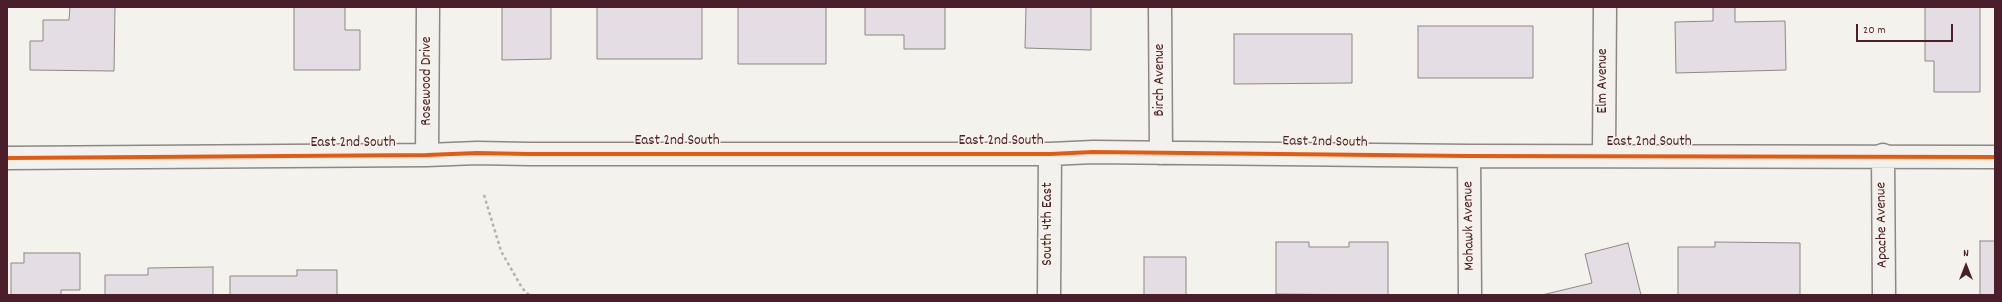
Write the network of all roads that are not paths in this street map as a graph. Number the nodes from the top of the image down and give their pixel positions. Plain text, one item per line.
1 (428, 7) edge
2 (1160, 7) edge
3 (1605, 7) edge
4 (1161, 152) junction
5 (1050, 154) junction
6 (427, 155) junction
7 (1604, 155) junction
8 (1883, 155) junction
9 (1469, 156) junction
10 (1995, 157) edge
11 (7, 158) edge
12 (1049, 295) edge
13 (1470, 295) edge
14 (1884, 295) edge

1 - 6 street, Rosewood Drive
2 - 4 street, Birch Avenue
3 - 7 street, Elm Avenue
4 - 5 street, East 2nd South
4 - 9 street, East 2nd South
5 - 6 street, East 2nd South
5 - 12 street, South 4th East
6 - 11 street, East 2nd South
7 - 8 street, East 2nd South
7 - 9 street, East 2nd South
8 - 10 street, East 2nd South
8 - 14 street, Apache Avenue
9 - 13 street, Mohawk Avenue

